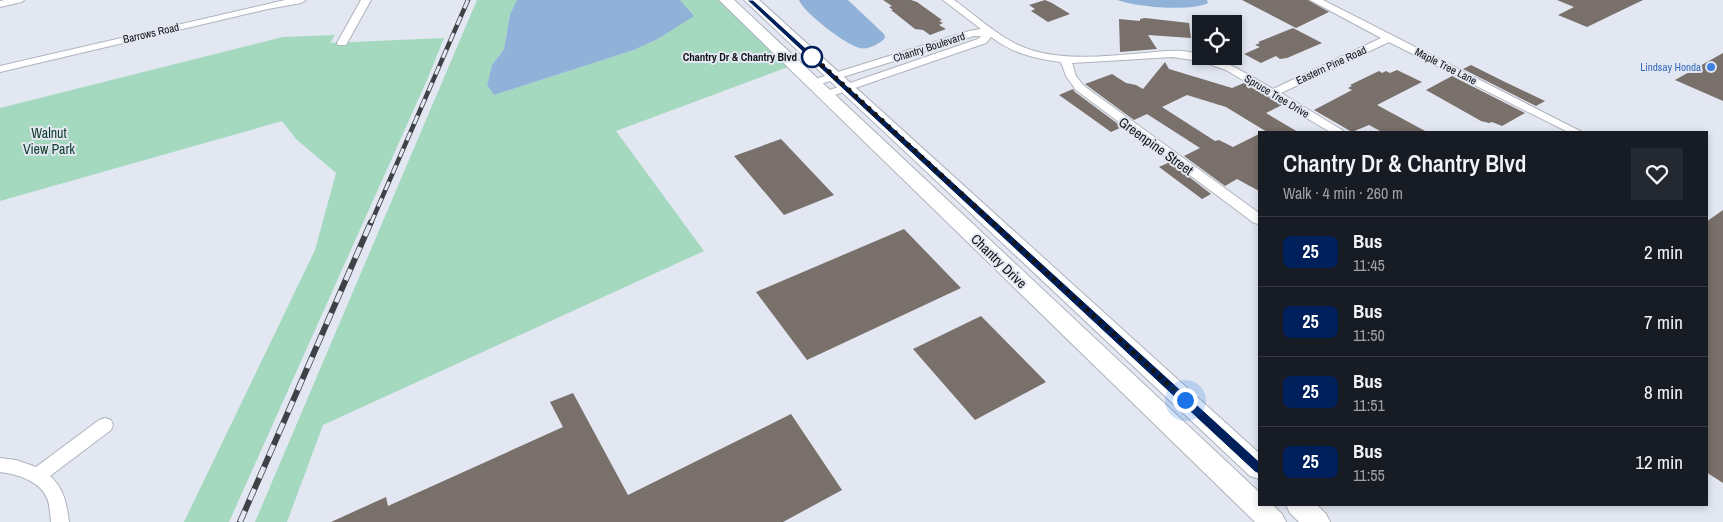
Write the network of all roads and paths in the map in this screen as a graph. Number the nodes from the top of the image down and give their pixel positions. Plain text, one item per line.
1 (19, 0) edge
2 (302, 0) edge
3 (366, 0) edge
4 (726, 0) edge
5 (751, 0) edge
6 (948, 0) edge
7 (1315, 0) edge
8 (0, 4) edge
9 (990, 32) junction
10 (1389, 38) junction
11 (342, 42) dead end
12 (1066, 60) junction
13 (0, 69) edge
14 (840, 82) junction
15 (819, 89) junction
16 (1272, 93) junction
17 (1336, 131) edge
18 (1574, 131) edge
19 (1258, 219) edge
20 (105, 425) dead end
21 (0, 465) edge
22 (1258, 467) edge
23 (37, 476) junction
24 (1300, 506) edge
25 (60, 522) edge
26 (1273, 522) edge
27 (1317, 522) edge

1 - 8 street
2 - 13 street, Barrows Road
3 - 11 street
4 - 15 street, Chantry Drive
5 - 14 street, Chantry Drive
6 - 9 street
7 - 10 street, Maple Tree Lane
9 - 12 street, Spruce Tree Drive
9 - 14 street, Chantry Boulevard
9 - 14 street, Chantry Boulevard
10 - 16 street, Eastern Pine Road
10 - 18 street, Maple Tree Lane
12 - 16 street, Spruce Tree Drive
12 - 19 street, Greenpine Street
14 - 15 street, Chantry Boulevard
14 - 15 street, Chantry Boulevard
14 - 22 street, Chantry Drive
15 - 26 street, Chantry Drive
16 - 17 street, Spruce Tree Drive
20 - 23 street
21 - 23 street
23 - 25 street
24 - 27 street

